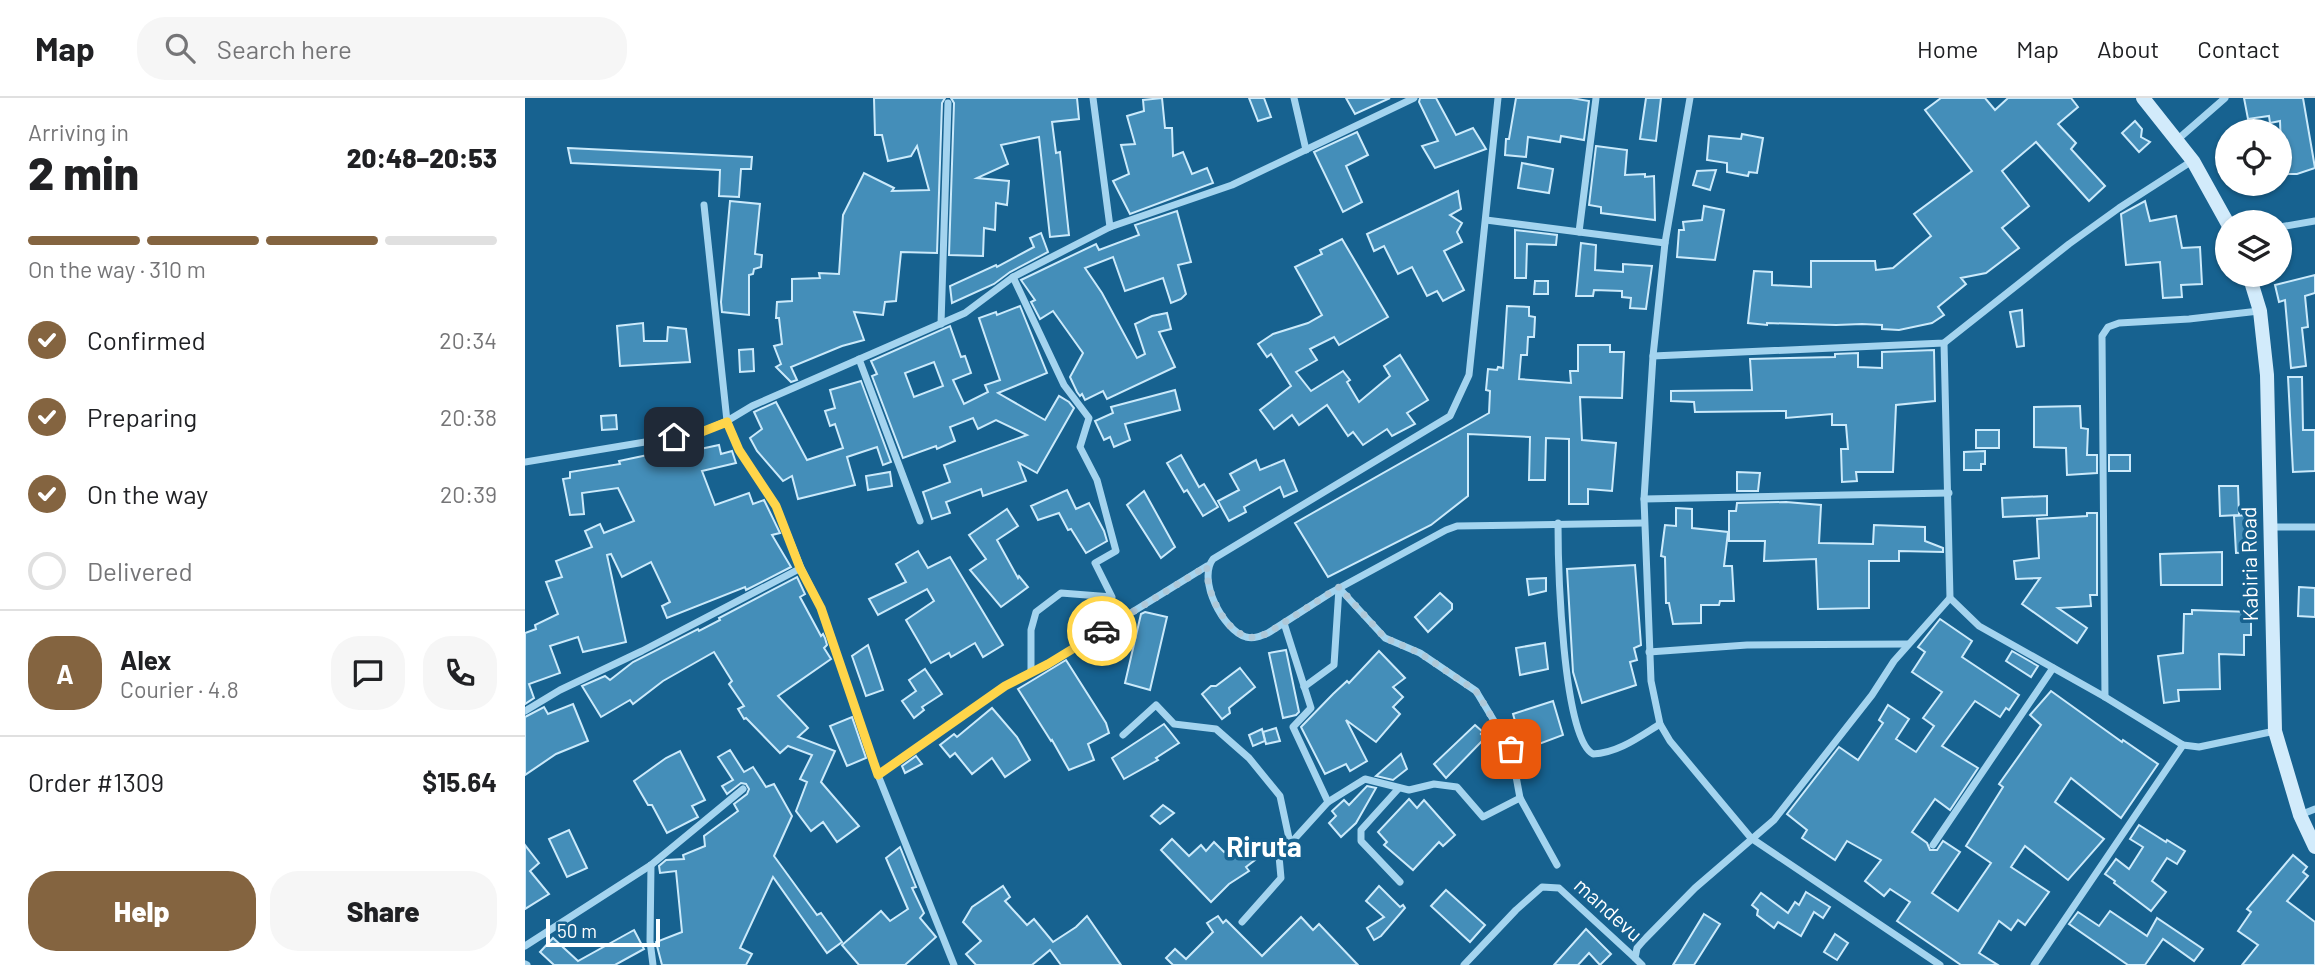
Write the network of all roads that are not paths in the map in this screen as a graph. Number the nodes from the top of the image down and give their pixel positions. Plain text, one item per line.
1 (1093, 98) edge
2 (1294, 98) edge
3 (1414, 98) edge
4 (1498, 98) edge
5 (1596, 98) edge
6 (1690, 98) edge
7 (2143, 98) edge
8 (2225, 98) edge
9 (947, 103) dead end
10 (2177, 140) junction
11 (1306, 150) junction
12 (2193, 160) junction
13 (704, 205) dead end
14 (2220, 210) edge
15 (1486, 220) junction
16 (2315, 221) edge
17 (2292, 225) edge
18 (1110, 228) junction
19 (1579, 232) junction
20 (1665, 243) junction
21 (1013, 277) junction
22 (2253, 287) edge
23 (2260, 311) junction
24 (941, 324) junction
25 (1944, 344) junction
26 (1653, 356) junction
27 (859, 359) junction
28 (727, 422) junction
29 (525, 462) edge
30 (1949, 493) junction
31 (1644, 499) junction
32 (920, 521) dead end
33 (1558, 523) junction
34 (1644, 523) junction
35 (2270, 527) junction
36 (2315, 527) edge
37 (1207, 566) junction
38 (800, 568) junction
39 (1339, 587) junction
40 (1950, 598) junction
41 (1284, 623) junction
42 (1908, 644) junction
43 (1649, 652) junction
44 (2053, 668) junction
45 (1031, 673) junction
46 (1304, 687) junction
47 (2105, 697) junction
48 (525, 711) edge
49 (1660, 724) junction
50 (2275, 731) junction
51 (1123, 735) dead end
52 (2183, 745) junction
53 (878, 775) junction
54 (1399, 788) junction
55 (743, 789) dead end
56 (1520, 798) junction
57 (1328, 802) junction
58 (2315, 809) edge
59 (2300, 815) junction
60 (1751, 838) junction
61 (1290, 843) junction
62 (1933, 845) dead end
63 (2315, 847) edge
64 (651, 865) junction
65 (1557, 865) dead end
66 (1400, 882) dead end
67 (1242, 922) dead end
68 (525, 946) edge
69 (1635, 958) junction
70 (653, 965) edge
71 (954, 965) edge
72 (1464, 965) edge
73 (1642, 965) edge
74 (1940, 965) edge
75 (2034, 965) edge

1 - 18 street
2 - 11 street
3 - 11 street
4 - 15 street
5 - 19 street
6 - 20 street
7 - 10 main road
8 - 10 street
9 - 24 street
10 - 12 main road
11 - 18 street
12 - 14 main road
12 - 25 street
13 - 28 street
15 - 19 street
15 - 37 street
16 - 17 street
18 - 21 street
19 - 20 street
20 - 26 street
21 - 24 street
21 - 45 street
22 - 23 main road, Kabiria Road
23 - 35 main road, Kabiria Road
23 - 47 street
24 - 27 street
25 - 26 street
25 - 30 street
26 - 31 street
27 - 28 street
27 - 32 street
28 - 29 street
28 - 38 street
30 - 31 street
30 - 40 street
31 - 34 street
33 - 34 street
33 - 39 street
33 - 49 street
34 - 43 street
35 - 36 street
35 - 50 main road, Kabiria Road
37 - 41 street
37 - 45 street
38 - 48 street
38 - 53 street
39 - 41 street
39 - 46 street
39 - 56 street
40 - 42 street
40 - 44 street
41 - 46 street
42 - 43 street
42 - 60 street
43 - 49 street
44 - 47 street
44 - 62 street
45 - 53 street
46 - 57 street
47 - 52 street
49 - 60 street
50 - 52 street
50 - 59 main road, Kabiria Road
51 - 61 street
52 - 75 street
53 - 71 street
54 - 56 street
54 - 57 street
54 - 66 street
55 - 64 street
56 - 65 street
57 - 61 street
58 - 59 street
59 - 63 main road, Kabiria Road
60 - 69 street
60 - 74 street
61 - 67 street
64 - 68 street
64 - 70 street
69 - 72 street, mandevu
69 - 73 street, mandevu

